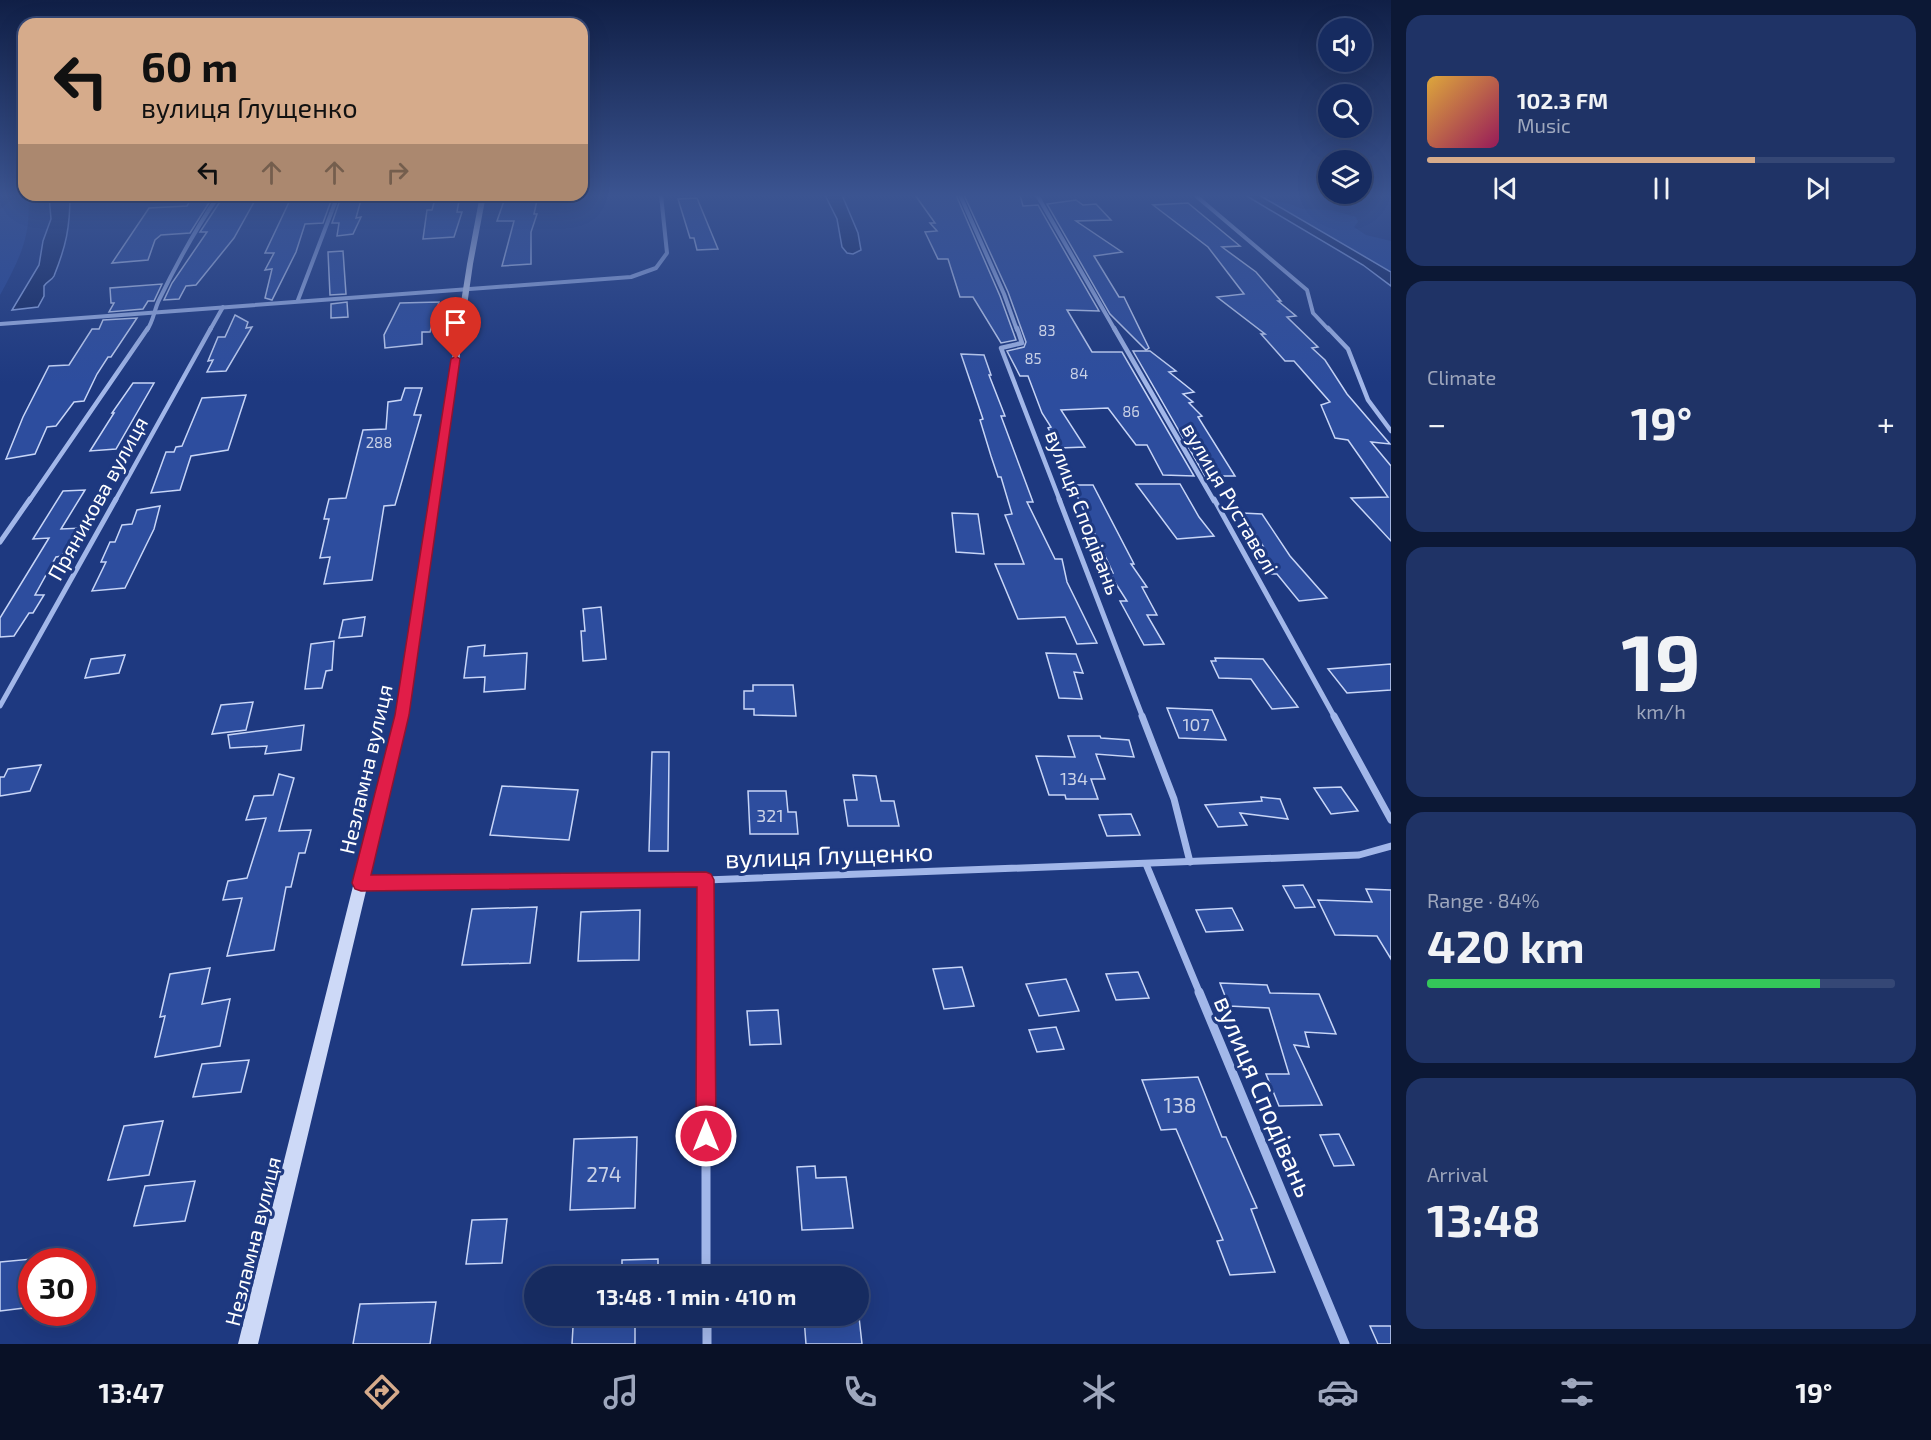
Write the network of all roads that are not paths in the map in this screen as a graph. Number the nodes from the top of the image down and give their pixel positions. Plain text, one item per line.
1 (181, 258) edge
2 (314, 258) edge
3 (472, 258) edge
4 (665, 258) edge
5 (988, 258) edge
6 (1073, 258) edge
7 (1269, 258) edge
8 (467, 288) junction
9 (298, 300) junction
10 (223, 306) junction
11 (156, 312) junction
12 (0, 324) edge
13 (1391, 430) edge
14 (0, 542) edge
15 (0, 706) edge
16 (1391, 820) edge
17 (1391, 846) edge
18 (1190, 862) junction
19 (1146, 864) junction
20 (706, 880) junction
21 (361, 883) junction
22 (706, 1266) edge
23 (706, 1326) edge
24 (248, 1344) edge
25 (707, 1344) edge
26 (1345, 1344) edge

1 - 11 street
2 - 9 street
3 - 8 street, Незламна вулиця
4 - 8 street
5 - 18 street, вулиця Сподівань
6 - 16 street, вулиця Руставелі
7 - 13 street
8 - 9 street
8 - 21 street, Незламна вулиця
9 - 10 street
10 - 11 street
10 - 15 street, Пряникова вулиця
11 - 12 street
11 - 14 street
17 - 18 street
18 - 19 street, вулиця Глущенко
19 - 20 street, вулиця Глущенко
19 - 26 street, вулиця Сподівань
20 - 21 street, вулиця Глущенко
20 - 22 street
21 - 24 street, Незламна вулиця
23 - 25 street

